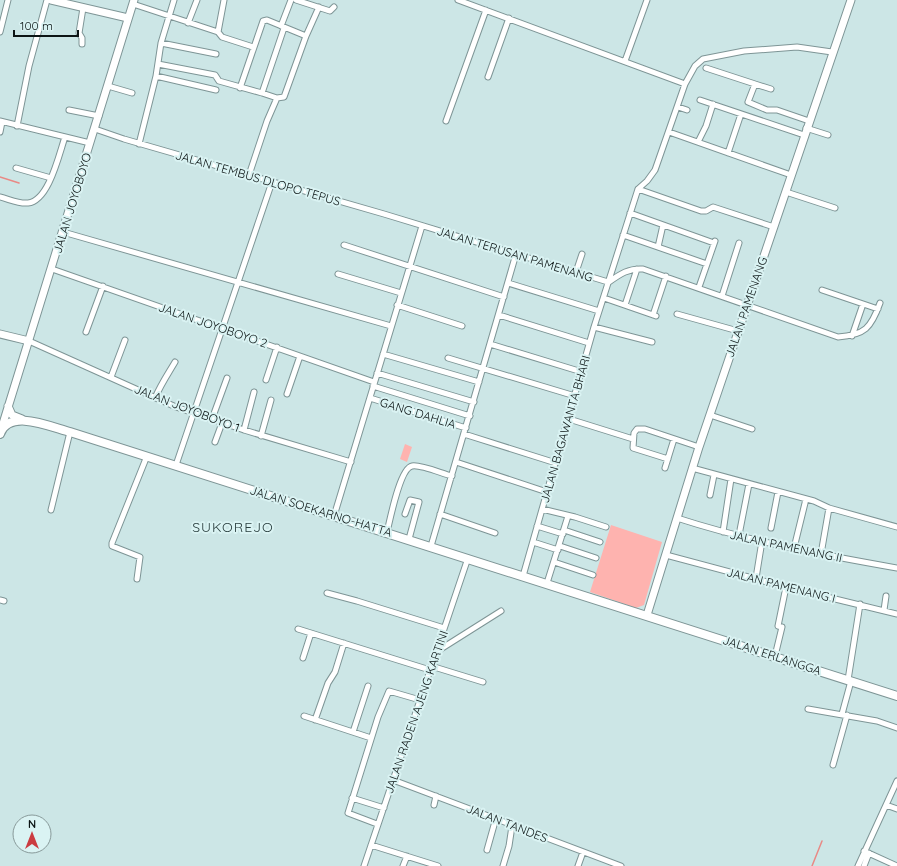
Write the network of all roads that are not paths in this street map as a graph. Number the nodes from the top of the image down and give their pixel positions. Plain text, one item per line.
1 (8, 0) edge
2 (47, 0) edge
3 (51, 0) edge
4 (174, 0) edge
5 (197, 0) edge
6 (224, 0) edge
7 (291, 0) edge
8 (296, 0) edge
9 (458, 0) edge
10 (647, 0) edge
11 (851, 0) edge
12 (133, 2) edge
13 (83, 8) junction
14 (319, 8) junction
15 (333, 9) dead end
16 (486, 10) junction
17 (168, 17) junction
18 (128, 18) junction
19 (509, 18) junction
20 (188, 24) junction
21 (282, 27) junction
22 (0, 32) edge
23 (218, 32) junction
24 (306, 36) junction
25 (161, 43) junction
26 (82, 44) dead end
27 (253, 47) junction
28 (832, 52) junction
29 (216, 54) dead end
30 (625, 61) junction
31 (158, 64) junction
32 (706, 68) dead end
33 (156, 76) junction
34 (488, 77) dead end
35 (685, 84) junction
36 (755, 84) junction
37 (108, 86) junction
38 (240, 88) junction
39 (771, 89) dead end
40 (216, 90) dead end
41 (132, 93) dead end
42 (262, 93) junction
43 (277, 98) junction
44 (700, 100) dead end
45 (713, 104) junction
46 (678, 107) junction
47 (69, 110) dead end
48 (687, 110) dead end
49 (741, 114) junction
50 (99, 116) junction
51 (446, 121) dead end
52 (1, 122) edge
53 (17, 126) junction
54 (806, 128) junction
55 (95, 129) junction
56 (0, 132) edge
57 (669, 132) junction
58 (828, 135) dead end
59 (65, 137) junction
60 (698, 142) junction
61 (90, 143) junction
62 (139, 144) junction
63 (728, 153) junction
64 (16, 168) dead end
65 (249, 175) junction
66 (791, 175) junction
67 (51, 178) junction
68 (272, 182) junction
69 (638, 189) junction
70 (786, 192) junction
71 (0, 197) edge
72 (835, 208) dead end
73 (630, 213) junction
74 (663, 225) junction
75 (422, 226) junction
76 (774, 227) junction
77 (63, 232) junction
78 (623, 235) junction
79 (740, 243) dead end
80 (344, 245) dead end
81 (658, 247) junction
82 (516, 254) junction
83 (582, 254) dead end
84 (707, 264) junction
85 (409, 267) junction
86 (52, 269) junction
87 (637, 269) junction
88 (576, 272) junction
89 (338, 274) dead end
90 (666, 276) junction
91 (239, 282) junction
92 (608, 282) junction
93 (508, 283) junction
94 (103, 286) junction
95 (699, 287) junction
96 (822, 290) dead end
97 (401, 293) junction
98 (722, 296) junction
99 (504, 297) junction
100 (604, 298) junction
101 (880, 303) dead end
102 (747, 304) junction
103 (863, 304) junction
104 (397, 305) junction
105 (625, 305) junction
106 (878, 309) junction
107 (599, 312) junction
108 (677, 314) dead end
109 (499, 315) junction
110 (391, 326) junction
111 (462, 326) dead end
112 (594, 327) junction
113 (222, 328) junction
114 (738, 331) junction
115 (86, 332) dead end
116 (0, 334) edge
117 (852, 336) junction
118 (125, 340) dead end
119 (29, 342) junction
120 (652, 342) dead end
121 (589, 343) junction
122 (490, 344) junction
123 (277, 348) junction
124 (383, 354) junction
125 (300, 356) junction
126 (448, 358) dead end
127 (175, 362) dead end
128 (484, 368) junction
129 (582, 372) junction
130 (377, 373) junction
131 (111, 377) junction
132 (227, 378) dead end
133 (266, 380) dead end
134 (479, 382) junction
135 (374, 384) junction
136 (254, 392) dead end
137 (287, 394) dead end
138 (575, 396) junction
139 (155, 398) junction
140 (370, 398) junction
141 (272, 400) dead end
142 (474, 402) junction
143 (8, 406) junction
144 (193, 413) junction
145 (710, 415) junction
146 (470, 416) junction
147 (212, 419) junction
148 (568, 419) junction
149 (22, 420) junction
150 (222, 423) junction
151 (466, 428) junction
152 (752, 429) dead end
153 (244, 430) junction
154 (1, 432) edge
155 (70, 432) junction
156 (464, 434) junction
157 (261, 436) junction
158 (633, 439) junction
159 (674, 439) junction
160 (215, 442) dead end
161 (699, 447) junction
162 (147, 456) junction
163 (668, 459) junction
164 (351, 462) junction
165 (456, 462) junction
166 (556, 463) junction
167 (176, 465) junction
168 (665, 468) dead end
169 (692, 468) junction
170 (714, 475) junction
171 (452, 476) junction
172 (731, 480) junction
173 (749, 484) junction
174 (547, 492) junction
175 (778, 492) junction
176 (710, 495) dead end
177 (806, 499) junction
178 (829, 508) junction
179 (51, 510) dead end
180 (542, 510) junction
181 (406, 514) dead end
182 (440, 514) junction
183 (334, 516) junction
184 (568, 516) junction
185 (677, 518) junction
186 (537, 526) junction
187 (606, 527) dead end
188 (897, 527) edge
189 (771, 528) dead end
190 (387, 532) junction
191 (564, 532) junction
192 (723, 532) junction
193 (495, 533) dead end
194 (739, 536) junction
195 (410, 539) junction
196 (762, 541) junction
197 (533, 542) junction
198 (600, 542) dead end
199 (431, 546) junction
200 (559, 548) junction
201 (794, 548) junction
202 (821, 554) junction
203 (666, 555) junction
204 (468, 558) junction
205 (596, 558) dead end
206 (554, 562) junction
207 (897, 568) edge
208 (593, 575) dead end
209 (523, 576) junction
210 (756, 578) junction
211 (137, 579) dead end
212 (547, 584) junction
213 (786, 587) junction
214 (327, 593) dead end
215 (886, 596) dead end
216 (860, 604) junction
217 (884, 610) junction
218 (501, 611) dead end
219 (897, 614) edge
220 (647, 615) junction
221 (444, 628) junction
222 (298, 629) dead end
223 (311, 633) junction
224 (344, 643) junction
225 (436, 652) junction
226 (775, 656) junction
227 (303, 658) dead end
228 (431, 668) junction
229 (849, 680) junction
230 (483, 682) dead end
231 (368, 686) dead end
232 (897, 696) edge
233 (420, 700) junction
234 (808, 709) dead end
235 (845, 715) junction
236 (304, 716) dead end
237 (315, 720) junction
238 (897, 728) edge
239 (353, 732) junction
240 (371, 738) junction
241 (833, 765) dead end
242 (392, 780) junction
243 (896, 784) edge
244 (436, 796) junction
245 (352, 798) junction
246 (434, 805) dead end
247 (886, 805) junction
248 (384, 808) junction
249 (897, 809) edge
250 (496, 818) junction
251 (378, 824) junction
252 (512, 826) junction
253 (371, 845) junction
254 (487, 850) dead end
255 (583, 852) junction
256 (867, 852) junction
257 (407, 856) junction
258 (421, 864) edge
259 (888, 864) edge
260 (364, 866) edge
261 (403, 866) edge
262 (438, 866) edge
263 (503, 866) edge
264 (578, 866) edge
265 (621, 866) edge
266 (858, 866) edge
267 (864, 866) edge
268 (897, 866) edge

1 - 22 street
2 - 53 street
3 - 13 main road
4 - 17 street
5 - 20 street
6 - 23 street
7 - 21 street
8 - 14 street
9 - 16 street
10 - 30 street
11 - 28 main road, JALAN PAMENANG
12 - 17 street
12 - 18 main road, JALAN JOYOBOYO
13 - 18 main road
13 - 26 street
14 - 15 street
14 - 24 street
16 - 19 street
16 - 51 street
17 - 20 street
17 - 25 street
18 - 37 main road, JALAN JOYOBOYO
19 - 30 street
19 - 34 street
20 - 23 street
21 - 24 street
21 - 27 street
21 - 42 street
23 - 27 street
24 - 43 street
25 - 29 street
25 - 31 street
27 - 38 street
28 - 35 street
28 - 54 main road, JALAN PAMENANG
30 - 35 street
31 - 33 street
31 - 38 street
32 - 36 street
33 - 40 street
33 - 62 street
35 - 46 street
36 - 39 street
36 - 54 street
37 - 41 street
37 - 50 main road, JALAN JOYOBOYO
38 - 42 street
42 - 43 street
43 - 65 street
44 - 45 street
45 - 49 street
45 - 60 street
46 - 48 street
46 - 57 street
47 - 50 street
49 - 54 street
49 - 63 street
50 - 55 main road, JALAN JOYOBOYO
52 - 53 street
52 - 56 street
53 - 59 street
54 - 58 street
54 - 66 main road, JALAN PAMENANG
55 - 61 main road, JALAN JOYOBOYO
55 - 62 street, JALAN TEMBUS DLOPO TEPUS
57 - 60 street
57 - 69 street
59 - 61 street
59 - 67 street
60 - 63 street
61 - 77 main road, JALAN JOYOBOYO
62 - 65 street, JALAN TEMBUS DLOPO TEPUS
63 - 66 street
64 - 67 street
65 - 68 street, JALAN TEMBUS DLOPO TEPUS
66 - 70 main road, JALAN PAMENANG
67 - 71 street
68 - 75 street, JALAN TEMBUS DLOPO TEPUS
68 - 91 street
69 - 73 street, JALAN BAGAWANTA BHARI
69 - 76 street
70 - 72 street
70 - 76 main road, JALAN PAMENANG
73 - 74 street
73 - 78 street, JALAN BAGAWANTA BHARI
74 - 81 street
74 - 84 street
75 - 82 street, JALAN TERUSAN PAMENANG
75 - 85 street
76 - 102 main road, JALAN PAMENANG
77 - 86 main road, JALAN JOYOBOYO
77 - 91 street
78 - 81 street
78 - 92 street, JALAN BAGAWANTA BHARI
79 - 98 street
80 - 85 street
81 - 84 street
82 - 88 street, JALAN TERUSAN PAMENANG
82 - 93 street
83 - 88 street
84 - 95 street
85 - 97 street
85 - 99 street
86 - 94 street, JALAN JOYOBOYO 2
86 - 119 main road, JALAN JOYOBOYO
87 - 90 street
87 - 92 street
87 - 105 street
88 - 92 street, JALAN TERUSAN PAMENANG
89 - 97 street
90 - 95 street
90 - 105 street
91 - 110 street
91 - 113 street
92 - 100 street, JALAN BAGAWANTA BHARI
93 - 99 street
93 - 107 street
94 - 113 street, JALAN JOYOBOYO 2
94 - 115 street
95 - 98 street
96 - 103 street
97 - 104 street
98 - 102 street
99 - 109 street
100 - 105 street
100 - 107 street, JALAN BAGAWANTA BHARI
101 - 106 street
102 - 114 main road, JALAN PAMENANG
102 - 117 street
103 - 106 street
103 - 117 street
104 - 110 street
104 - 111 street
106 - 117 street
107 - 112 street, JALAN BAGAWANTA BHARI
108 - 114 street
109 - 121 street
109 - 122 street
110 - 124 street
112 - 120 street
112 - 121 street, JALAN BAGAWANTA BHARI
113 - 123 street, JALAN JOYOBOYO 2
113 - 144 street
114 - 145 main road, JALAN PAMENANG
116 - 119 main road
118 - 131 street
119 - 131 street, JALAN JOYOBOYO 1
119 - 143 main road, JALAN JOYOBOYO
121 - 129 street, JALAN BAGAWANTA BHARI
122 - 128 street
122 - 129 street
123 - 125 street, JALAN JOYOBOYO 2
123 - 133 street
124 - 130 street
124 - 134 street
125 - 135 street, JALAN JOYOBOYO 2
125 - 137 street
126 - 128 street
127 - 139 street
128 - 134 street
128 - 138 street
129 - 138 street, JALAN BAGAWANTA BHARI
130 - 135 street
130 - 142 street
131 - 139 street, JALAN JOYOBOYO 1
132 - 147 street
134 - 142 street
135 - 140 street
135 - 146 street, JALAN JOYOBOYO 2
136 - 153 street
138 - 148 street, JALAN BAGAWANTA BHARI
139 - 144 street, JALAN JOYOBOYO 1
140 - 151 street, GANG DAHLIA
140 - 164 street
141 - 157 street
142 - 146 street
143 - 149 main road
143 - 154 main road, JALAN JOYOBOYO
144 - 147 street, JALAN JOYOBOYO 1
144 - 167 street
145 - 152 street
145 - 161 main road, JALAN PAMENANG
146 - 151 street
147 - 150 street, JALAN JOYOBOYO 1
148 - 158 street
148 - 166 street, JALAN BAGAWANTA BHARI
149 - 154 main road
149 - 155 main road, JALAN SOEKARNO-HATTA
150 - 153 street, JALAN JOYOBOYO 1
150 - 160 street
151 - 156 street
153 - 157 street, JALAN JOYOBOYO 1
155 - 162 main road, JALAN SOEKARNO-HATTA
155 - 179 street
156 - 165 street
156 - 166 street
157 - 164 street, JALAN JOYOBOYO 1
158 - 159 street
158 - 163 street
159 - 161 street
159 - 163 street
161 - 169 main road, JALAN PAMENANG
162 - 167 main road, JALAN SOEKARNO-HATTA
162 - 211 street
163 - 168 street
164 - 183 street
165 - 171 street
165 - 174 street
166 - 174 street, JALAN BAGAWANTA BHARI
167 - 183 main road, JALAN SOEKARNO-HATTA
169 - 170 street
169 - 185 main road, JALAN PAMENANG
170 - 172 street
170 - 176 street
171 - 182 street
171 - 190 street
172 - 173 street
172 - 192 street
173 - 175 street
173 - 194 street
174 - 180 street, JALAN BAGAWANTA BHARI
175 - 177 street
175 - 189 street
177 - 178 street
177 - 201 street
178 - 188 street
178 - 202 street
180 - 184 street
180 - 186 street, JALAN BAGAWANTA BHARI
181 - 195 street
182 - 193 street
182 - 199 street
183 - 190 main road, JALAN SOEKARNO-HATTA
184 - 187 street
184 - 191 street
185 - 192 street, JALAN PAMENANG II
185 - 203 main road, JALAN PAMENANG
186 - 191 street
186 - 197 street, JALAN BAGAWANTA BHARI
190 - 195 main road, JALAN SOEKARNO-HATTA
191 - 198 street
191 - 200 street
192 - 194 street, JALAN PAMENANG II
194 - 196 street, JALAN PAMENANG II
195 - 199 main road, JALAN SOEKARNO-HATTA
196 - 201 street, JALAN PAMENANG II
196 - 210 street
197 - 200 street
197 - 209 street, JALAN BAGAWANTA BHARI
199 - 204 main road, JALAN SOEKARNO-HATTA
200 - 205 street
200 - 206 street
201 - 202 street, JALAN PAMENANG II
202 - 207 street, JALAN PAMENANG II
203 - 210 street, JALAN PAMENANG I
203 - 220 main road, JALAN PAMENANG
204 - 209 main road, JALAN SOEKARNO-HATTA
204 - 221 street, JALAN RADEN AJENG KARTINI
206 - 208 street
206 - 212 street
209 - 212 main road, JALAN SOEKARNO-HATTA
210 - 213 street, JALAN PAMENANG I
212 - 220 main road, JALAN SOEKARNO-HATTA
213 - 216 street, JALAN PAMENANG I
213 - 226 street
214 - 221 street
215 - 217 street
216 - 217 street, JALAN PAMENANG I
216 - 229 street
217 - 219 street, JALAN PAMENANG I
218 - 225 street
220 - 226 main road, JALAN ERLANGGA
221 - 225 street, JALAN RADEN AJENG KARTINI
222 - 223 street
223 - 224 street
223 - 227 street
224 - 228 street
224 - 237 street
225 - 228 street, JALAN RADEN AJENG KARTINI
226 - 229 main road, JALAN ERLANGGA
228 - 230 street
228 - 233 street, JALAN RADEN AJENG KARTINI
229 - 232 main road, JALAN ERLANGGA
229 - 235 street
231 - 239 street
233 - 240 street
233 - 242 street, JALAN RADEN AJENG KARTINI
234 - 235 street
235 - 238 street
235 - 241 street
236 - 237 street
237 - 239 street
239 - 240 street
240 - 245 street
242 - 244 street, JALAN TANDES
242 - 248 street, JALAN RADEN AJENG KARTINI
243 - 247 street
244 - 246 street
244 - 250 street, JALAN TANDES
245 - 248 street
245 - 251 street
247 - 249 street
247 - 256 street
248 - 251 street, JALAN RADEN AJENG KARTINI
250 - 252 street, JALAN TANDES
250 - 254 street
251 - 253 street, JALAN RADEN AJENG KARTINI
252 - 255 street, JALAN TANDES
252 - 263 street
253 - 257 street
253 - 260 street, JALAN RADEN AJENG KARTINI
255 - 264 street
255 - 265 street, JALAN TANDES
256 - 259 street
256 - 266 street
256 - 267 street
257 - 258 street
257 - 261 street
258 - 262 street
259 - 268 street

